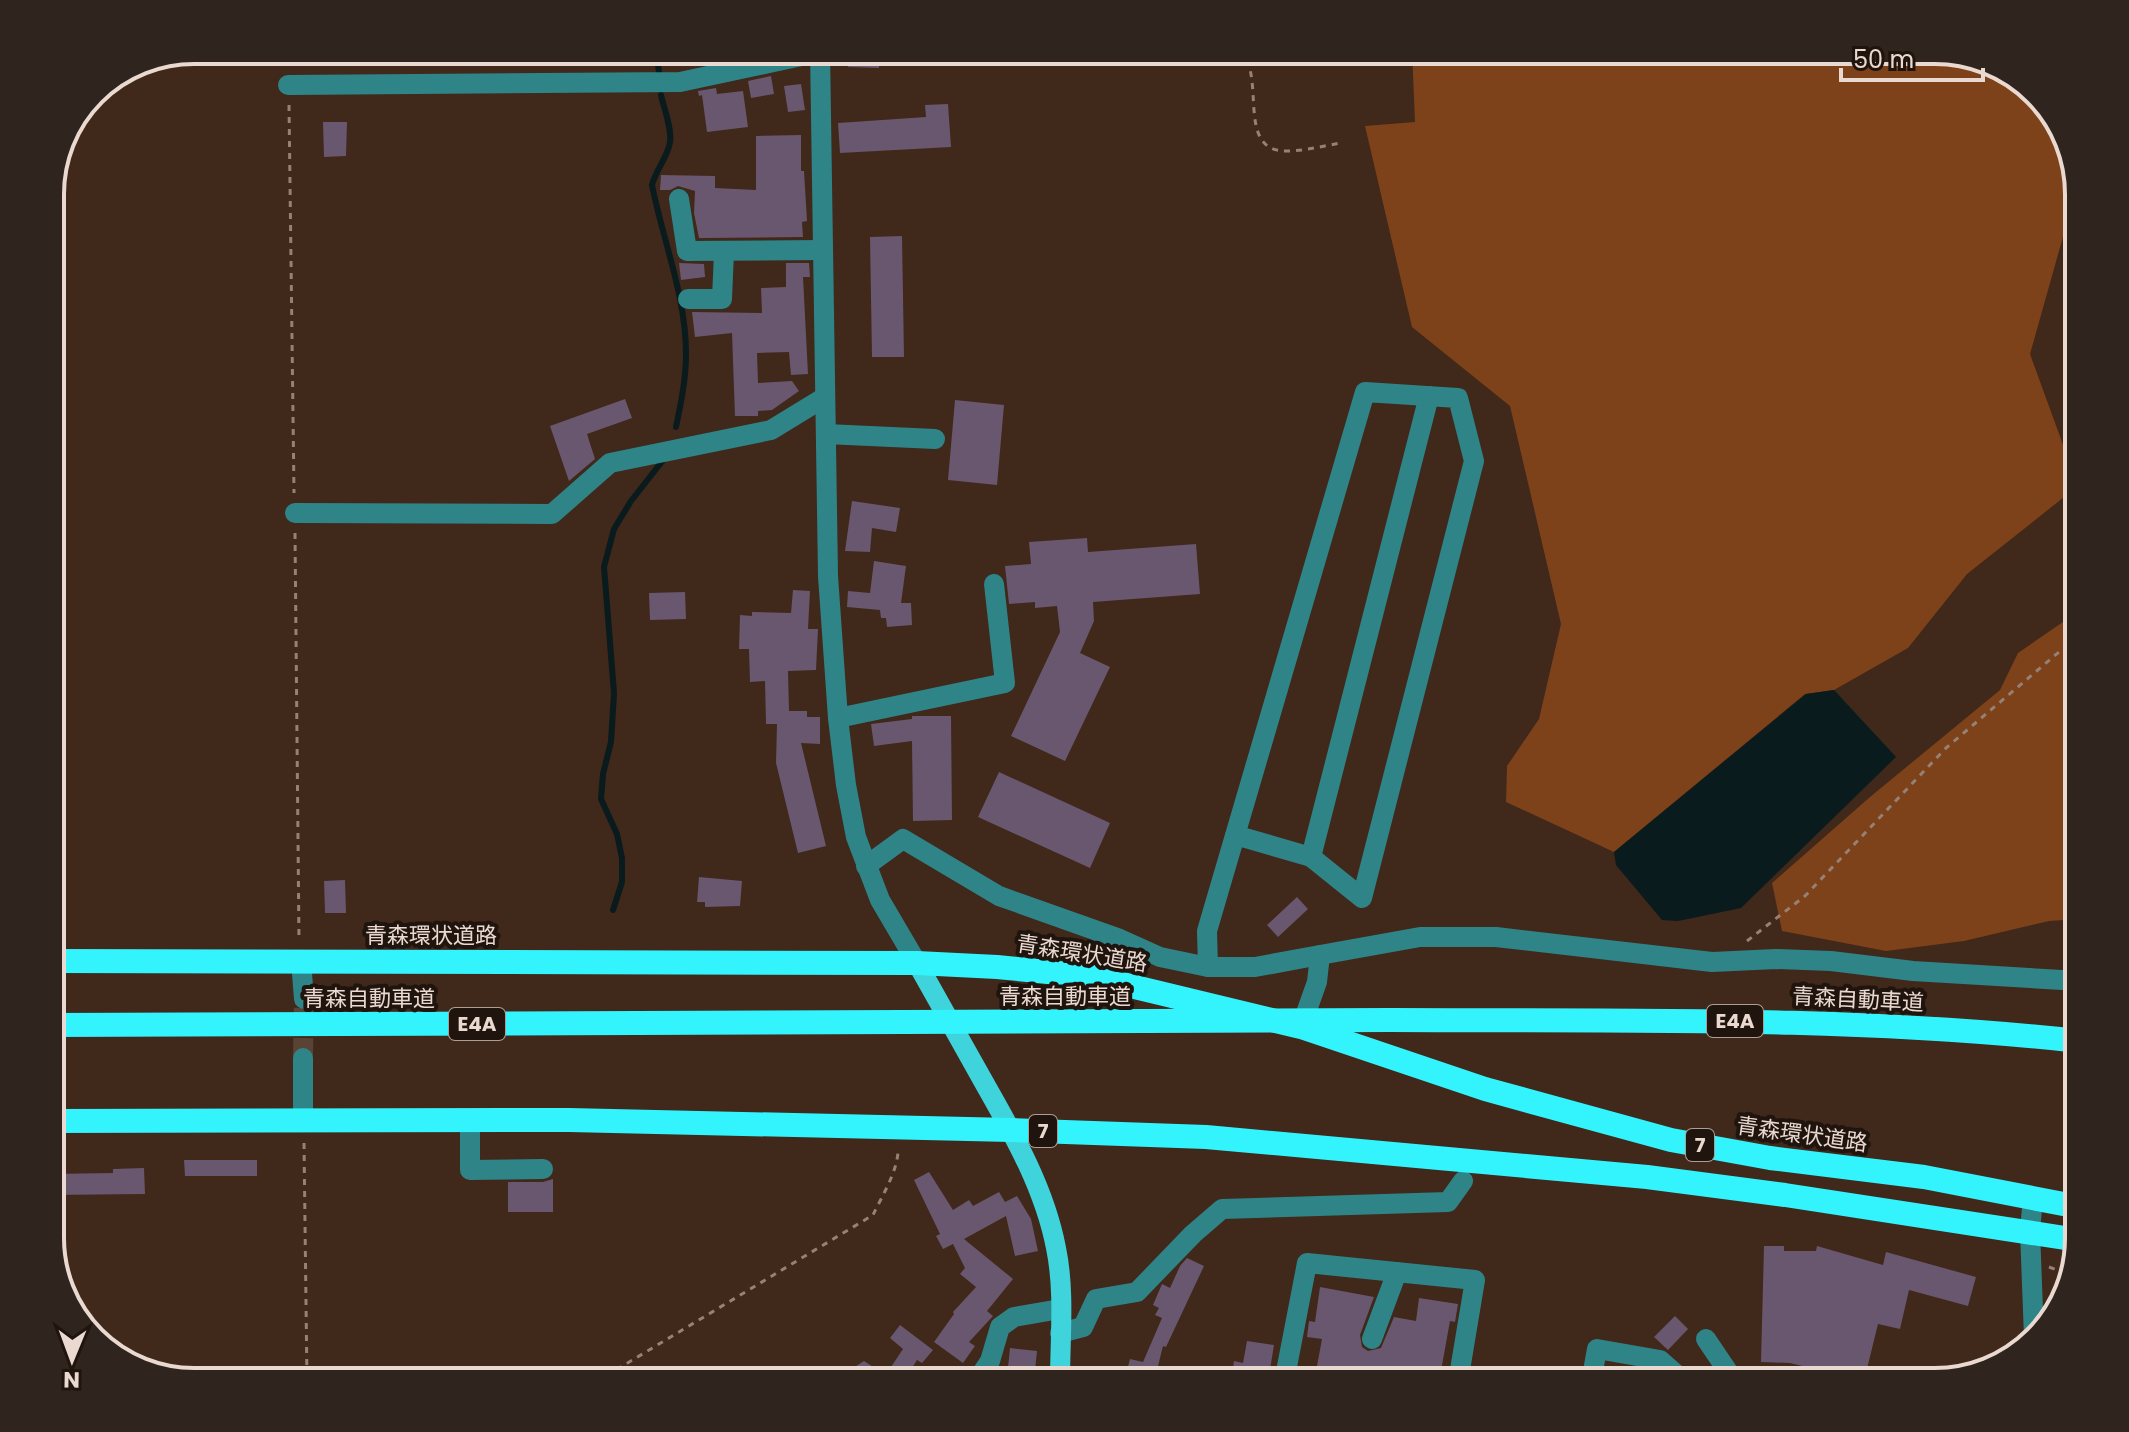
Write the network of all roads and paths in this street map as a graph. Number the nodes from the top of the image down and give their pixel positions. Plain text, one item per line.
1 (761, 64) edge
2 (820, 64) edge
3 (1250, 64) edge
4 (288, 85) dead end
5 (1341, 143) dead end
6 (679, 199) dead end
7 (823, 250) junction
8 (724, 252) junction
9 (688, 299) dead end
10 (1429, 396) junction
11 (825, 397) junction
12 (826, 434) junction
13 (935, 439) dead end
14 (295, 513) dead end
15 (994, 584) dead end
16 (2065, 647) edge
17 (838, 718) junction
18 (1235, 835) junction
19 (1311, 857) junction
20 (866, 866) junction
21 (1744, 943) dead end
22 (1320, 955) junction
23 (64, 961) edge
24 (301, 961) junction
25 (917, 963) junction
26 (1208, 967) junction
27 (2065, 980) edge
28 (304, 999) tunnel mouth
29 (64, 1025) edge
30 (1301, 1027) junction
31 (2065, 1039) edge
32 (303, 1058) tunnel mouth
33 (303, 1120) junction
34 (470, 1120) junction
35 (64, 1121) edge
36 (897, 1127) junction
37 (1011, 1130) junction
38 (543, 1169) dead end
39 (1463, 1181) dead end
40 (2033, 1197) junction
41 (2065, 1204) edge
42 (2030, 1231) junction
43 (2065, 1238) edge
44 (1397, 1272) junction
45 (1060, 1309) junction
46 (2033, 1322) edge
47 (1060, 1333) junction
48 (1372, 1339) dead end
49 (1706, 1339) dead end
50 (307, 1368) edge
51 (619, 1368) edge
52 (985, 1368) edge
53 (1060, 1368) edge
54 (1287, 1368) edge
55 (1460, 1368) edge
56 (1594, 1368) edge
57 (1669, 1368) edge
58 (1726, 1368) edge

1 - 4 street
2 - 7 street
3 - 5 path
6 - 8 street
7 - 8 street
7 - 11 street
8 - 9 street
10 - 18 street
10 - 19 street
10 - 19 street
11 - 12 street
11 - 14 street
12 - 13 street
12 - 17 street
15 - 17 street
16 - 21 path
17 - 20 street
18 - 19 street
18 - 26 street
20 - 25 street
20 - 26 street
22 - 26 street
22 - 27 street
22 - 30 street
23 - 24 highway, 青森環状道路 / 7
24 - 25 highway, 青森環状道路 / 7
24 - 28 street
25 - 30 highway, 青森環状道路 / 7
25 - 37 main road
29 - 31 highway, 青森自動車道 / E4A, bridge
30 - 40 highway, 青森環状道路 / 7
32 - 33 street
33 - 34 highway, 7
33 - 35 highway, 7
33 - 50 path
34 - 36 highway, 7
34 - 38 street
36 - 37 highway, 7
36 - 51 path
37 - 42 highway, 7
37 - 45 main road
39 - 47 street
40 - 41 highway, 青森環状道路 / 7
40 - 42 street
42 - 43 highway, 7
42 - 46 street
44 - 48 street
44 - 54 street
44 - 55 street
45 - 47 main road
45 - 52 street
47 - 53 main road
49 - 58 street
56 - 57 street

